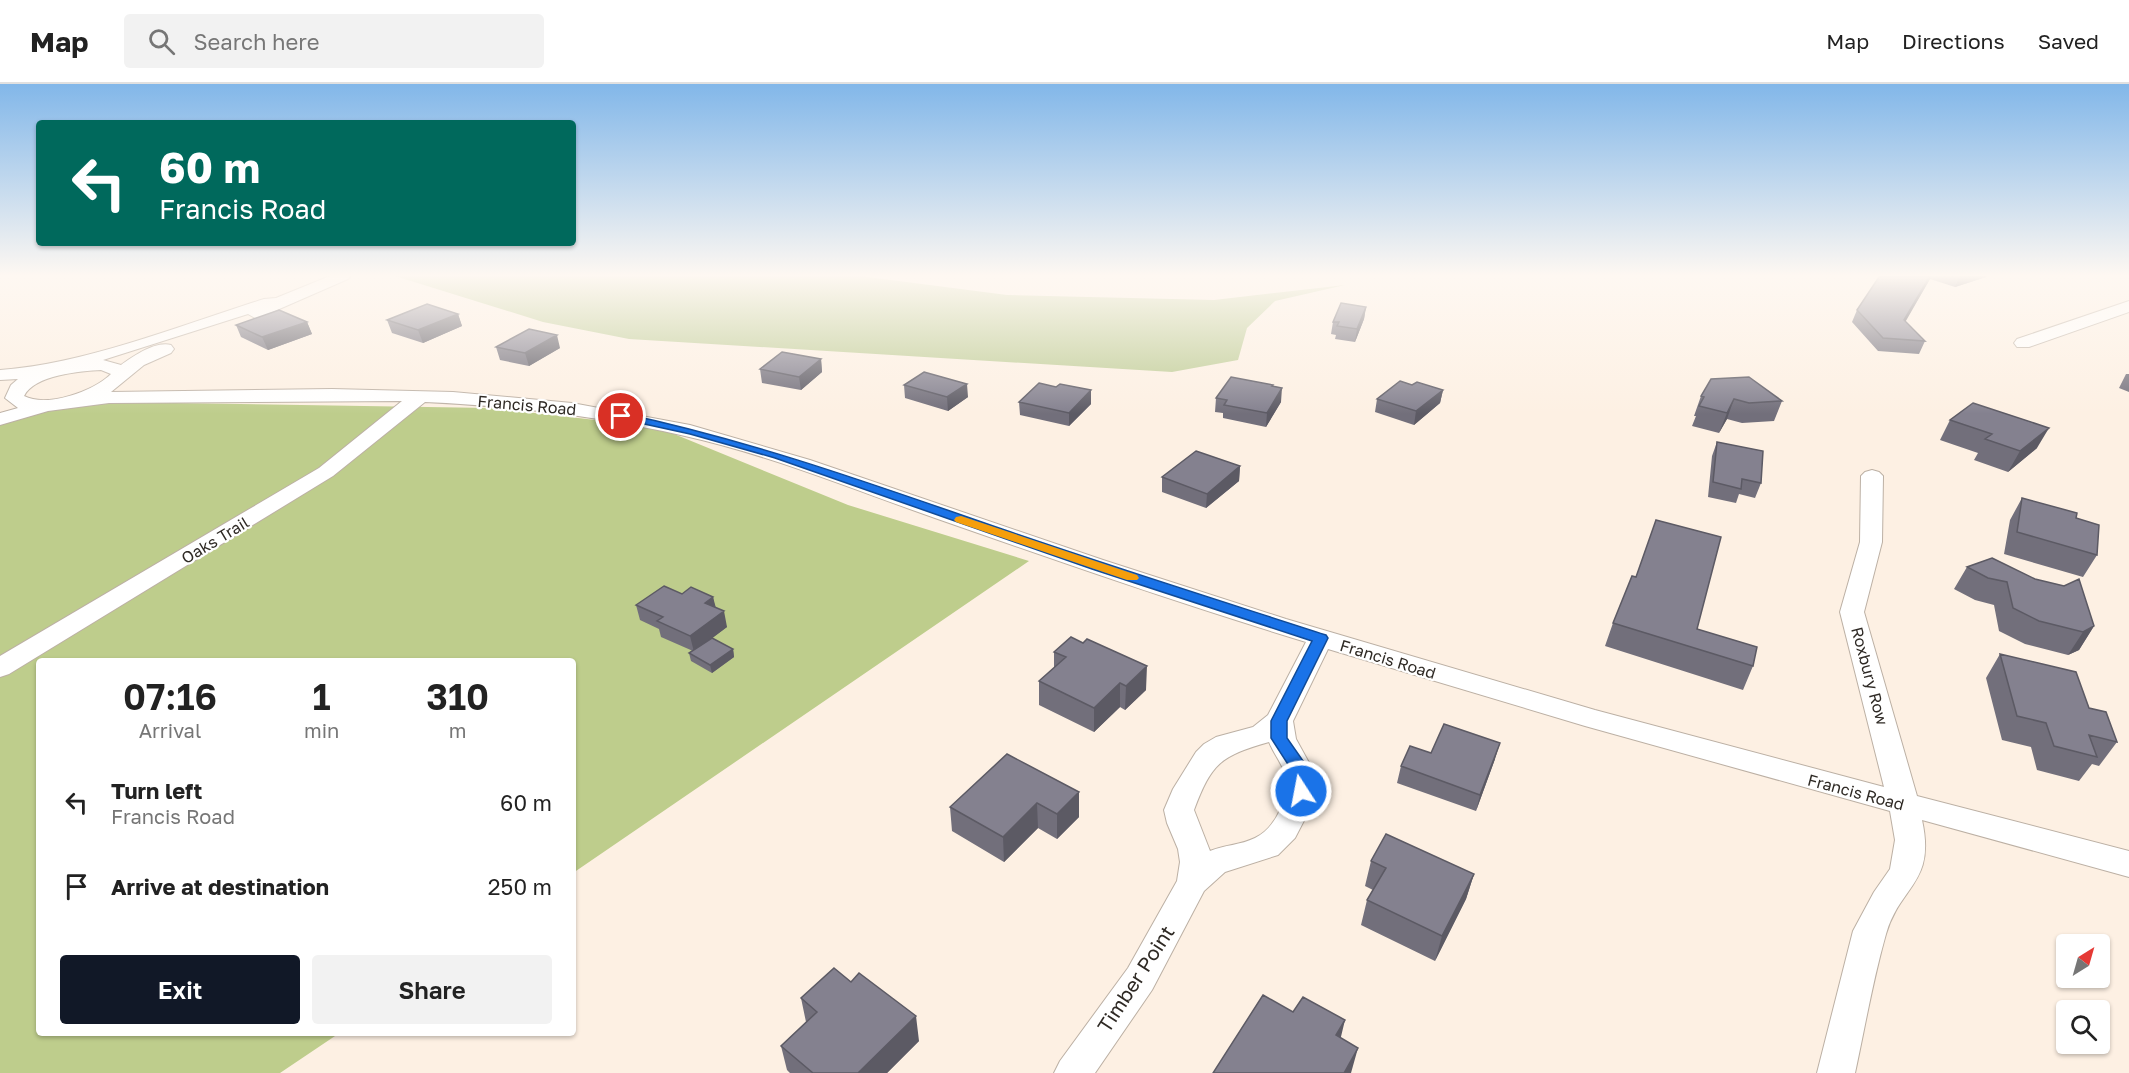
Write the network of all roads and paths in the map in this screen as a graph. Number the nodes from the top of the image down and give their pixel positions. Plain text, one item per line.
1 (209, 322) edge
2 (220, 322) edge
3 (229, 322) edge
4 (2083, 322) edge
5 (2023, 343) dead end
6 (88, 365) junction
7 (58, 371) junction
8 (31, 373) junction
9 (0, 375) edge
10 (118, 378) junction
11 (262, 395) junction
12 (7, 397) edge
13 (420, 398) junction
14 (74, 400) junction
15 (50, 404) junction
16 (0, 419) edge
17 (1872, 476) dead end
18 (1321, 638) junction
19 (0, 668) edge
20 (1279, 721) junction
21 (1904, 805) junction
22 (2129, 864) edge
23 (1193, 882) junction
24 (1073, 1073) edge
25 (1836, 1073) edge

1 - 8 street
2 - 6 street
3 - 10 street
4 - 5 street
6 - 7 street
6 - 10 street, Francis Road
7 - 8 street
7 - 12 street
8 - 9 street
10 - 11 street, Francis Road
10 - 14 street
11 - 13 street, Francis Road
11 - 14 street, Francis Road
12 - 15 street
13 - 18 street, Francis Road
13 - 19 street, Oaks Trail
14 - 15 street
15 - 16 street
17 - 21 street, Roxbury Row
18 - 20 street
18 - 21 street, Francis Road
20 - 23 street, Timber Point
20 - 23 street, Timber Point
21 - 22 street, Francis Road
21 - 25 street, Roxbury Row
23 - 24 street, Timber Point

